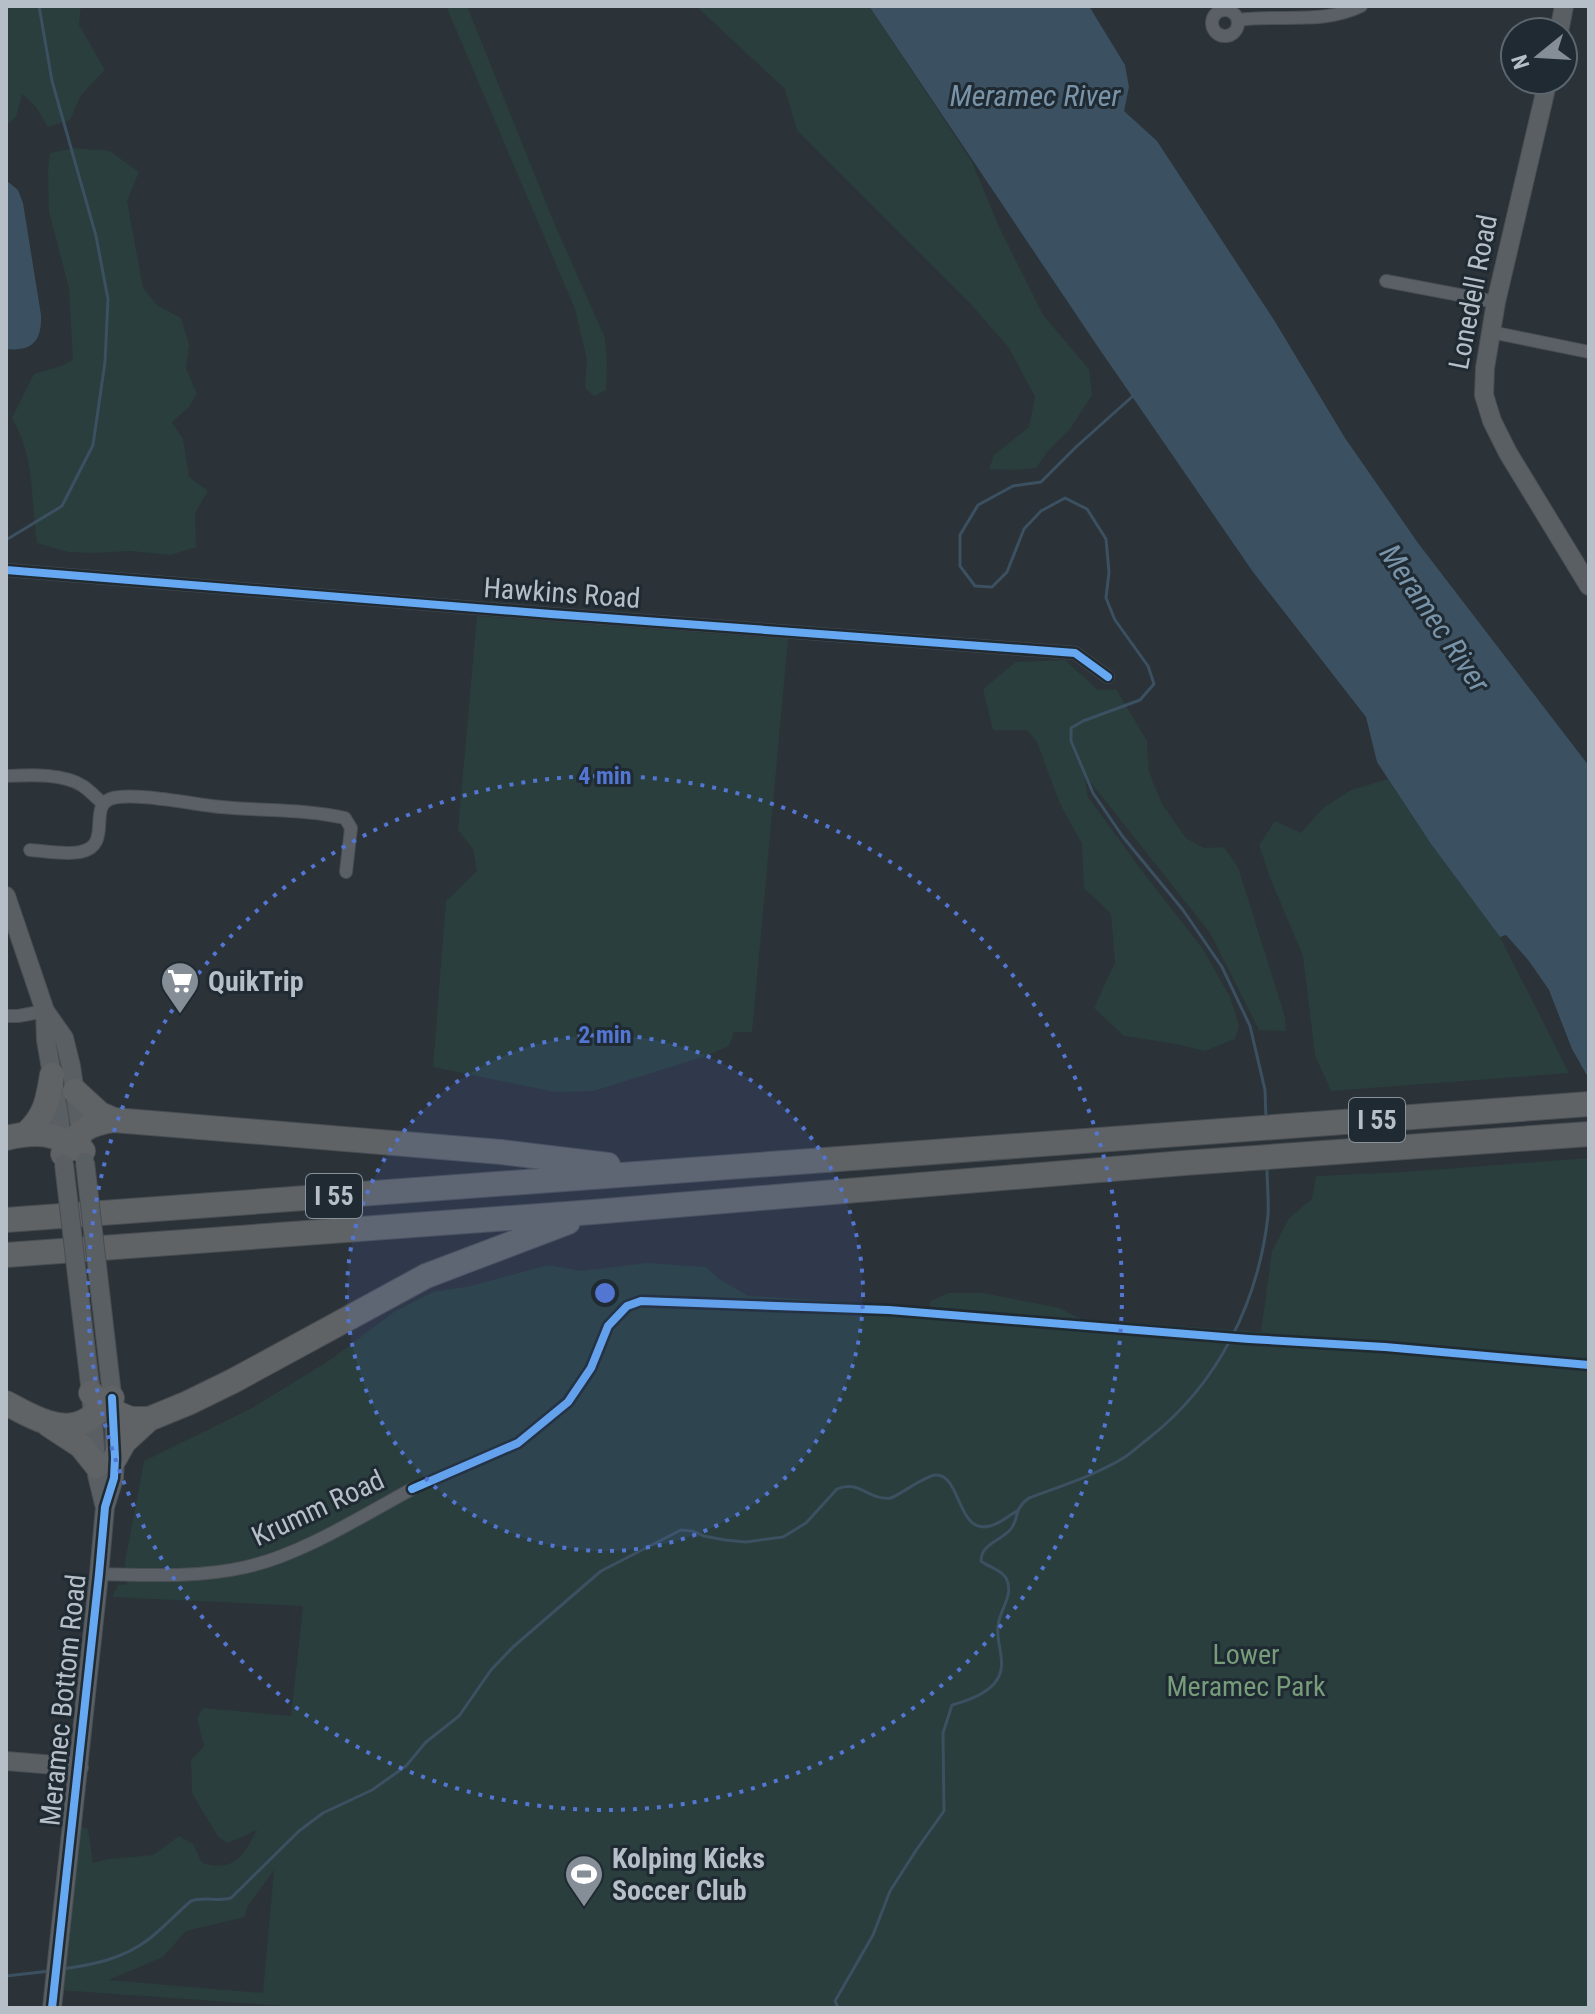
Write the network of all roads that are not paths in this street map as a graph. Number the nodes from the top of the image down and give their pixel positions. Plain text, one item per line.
1 (1361, 6) edge
2 (1238, 20) dead end
3 (1544, 96) edge
4 (1386, 281) dead end
5 (1496, 302) junction
6 (1491, 332) junction
7 (1589, 352) edge
8 (6, 570) edge
9 (1589, 586) edge
10 (1108, 677) dead end
11 (6, 776) edge
12 (103, 804) junction
13 (30, 850) dead end
14 (346, 872) dead end
15 (6, 896) edge
16 (45, 1011) junction
17 (6, 1016) edge
18 (52, 1075) junction
19 (75, 1091) junction
20 (1589, 1104) edge
21 (114, 1120) junction
22 (1589, 1134) edge
23 (17, 1136) edge
24 (73, 1149) junction
25 (662, 1172) junction
26 (593, 1212) junction
27 (6, 1220) edge
28 (6, 1255) edge
29 (6, 1403) edge
30 (103, 1405) junction
31 (37, 1417) junction
32 (149, 1419) junction
33 (106, 1462) junction
34 (412, 1489) dead end
35 (99, 1574) junction
36 (6, 1761) edge
37 (79, 1767) junction
38 (52, 2008) edge

1 - 2 street
3 - 5 street, Lonedell Road
4 - 5 street
5 - 6 street, Lonedell Road
6 - 7 street
6 - 9 street, Lonedell Road
8 - 10 street, Hawkins Road
11 - 12 street
12 - 13 street
12 - 14 street
15 - 16 street, Meramec Bottom Road
16 - 17 street
16 - 18 street, Meramec Bottom Road
16 - 19 street, Meramec Bottom Road
18 - 23 highway
18 - 24 street, Meramec Bottom Road
19 - 21 highway
19 - 24 street, Meramec Bottom Road
20 - 25 highway, I 55
21 - 24 highway
21 - 25 highway
22 - 26 highway, I 55
23 - 24 highway
24 - 30 street, Meramec Bottom Road, bridge
24 - 30 street, Meramec Bottom Road, bridge
25 - 27 highway, I 55
26 - 28 highway, I 55
26 - 32 highway
29 - 31 highway
30 - 31 highway
30 - 32 highway
30 - 33 street, Meramec Bottom Road
31 - 33 highway
32 - 33 highway
33 - 35 street, Meramec Bottom Road
34 - 35 street, Krumm Road
35 - 37 street, Meramec Bottom Road
36 - 37 street
37 - 38 street, Meramec Bottom Road

